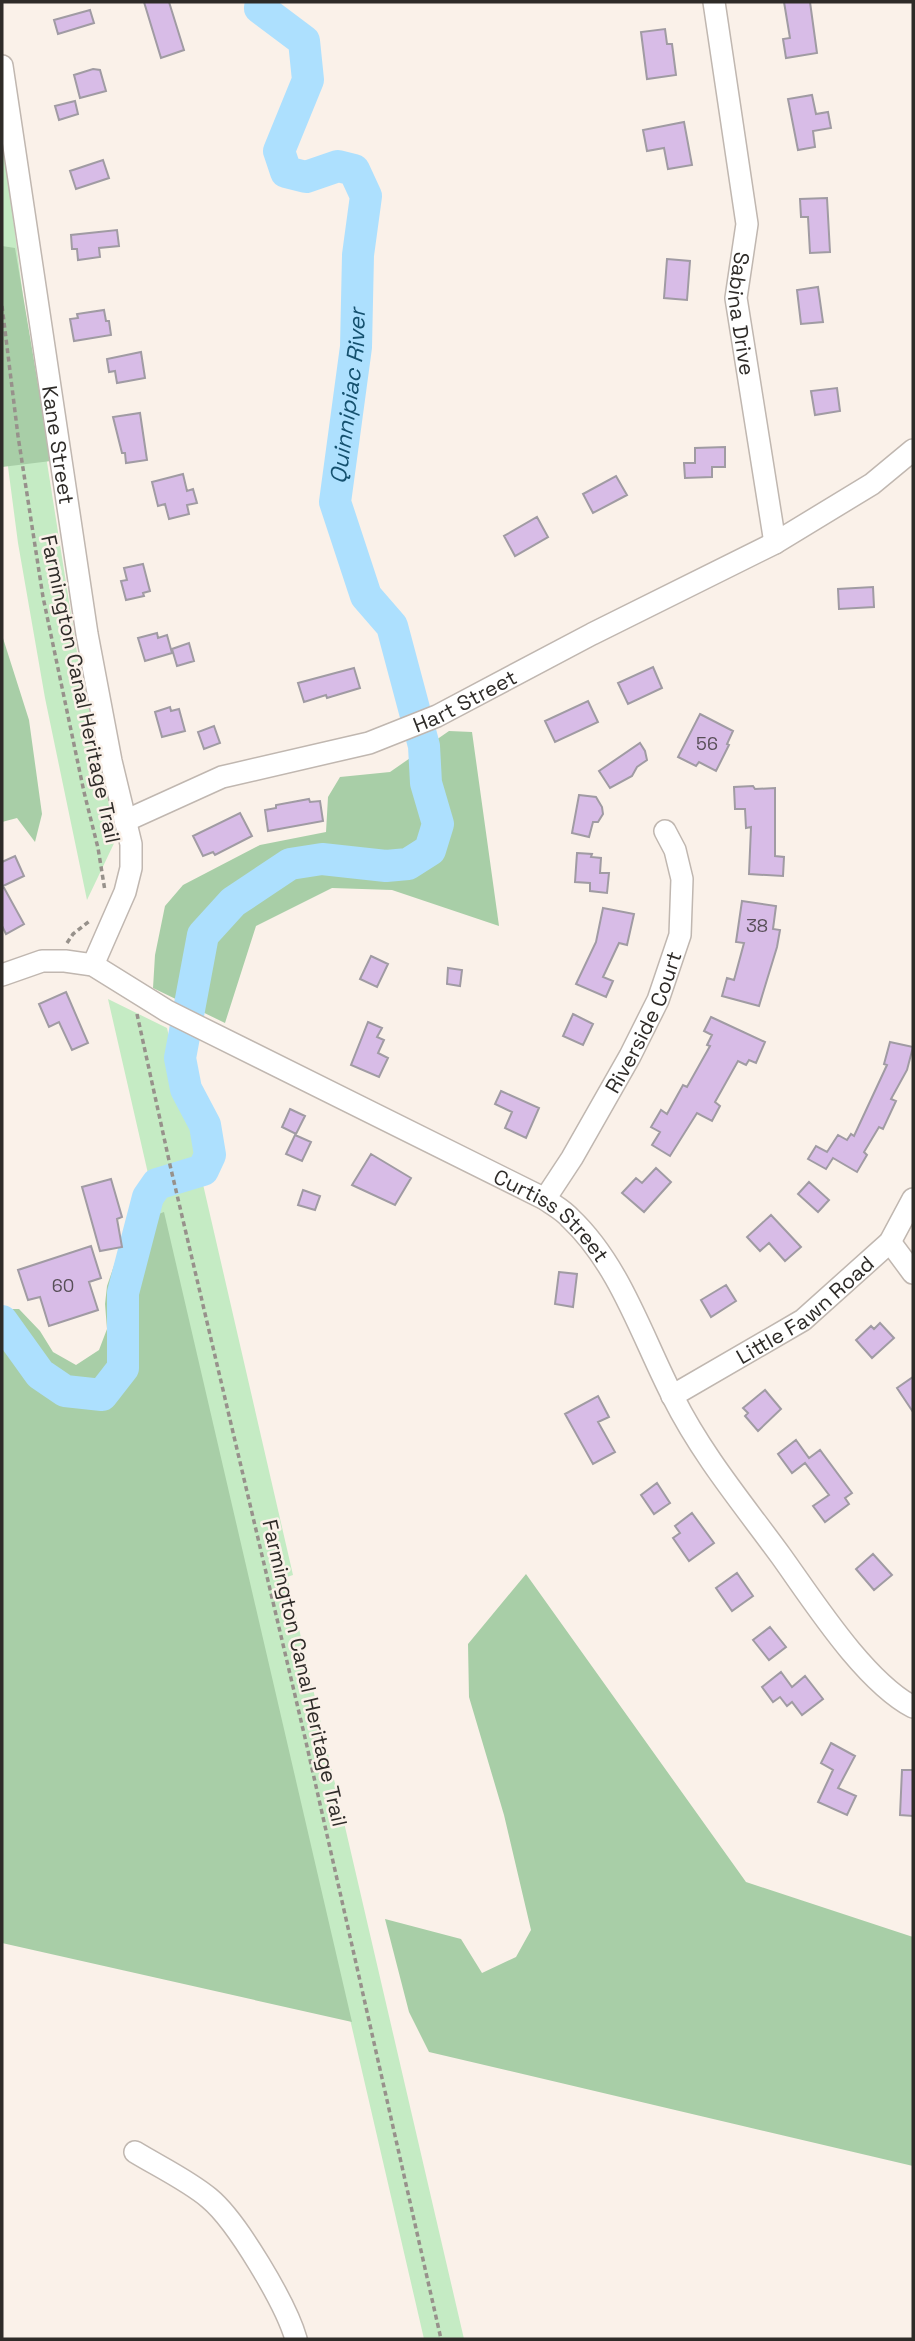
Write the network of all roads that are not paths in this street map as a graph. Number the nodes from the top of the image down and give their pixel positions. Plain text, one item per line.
1 (714, 2) edge
2 (2, 66) edge
3 (913, 450) edge
4 (775, 543) junction
5 (125, 821) junction
6 (665, 831) dead end
7 (93, 965) junction
8 (2, 975) edge
9 (545, 1199) junction
10 (913, 1199) edge
11 (890, 1242) junction
12 (913, 1273) edge
13 (672, 1396) junction
14 (913, 1707) edge
15 (135, 2152) dead end
16 (296, 2339) edge

1 - 4 street, Sabina Drive
2 - 5 street, Kane Street
3 - 4 street, Hart Street
4 - 5 street, Hart Street
5 - 7 street
6 - 9 street, Riverside Court
7 - 8 street, Curtiss Street
7 - 9 street, Curtiss Street
9 - 13 street, Curtiss Street
10 - 11 street, Little Fawn Road
11 - 12 street
11 - 13 street, Little Fawn Road
13 - 14 street, Curtiss Street
15 - 16 street

